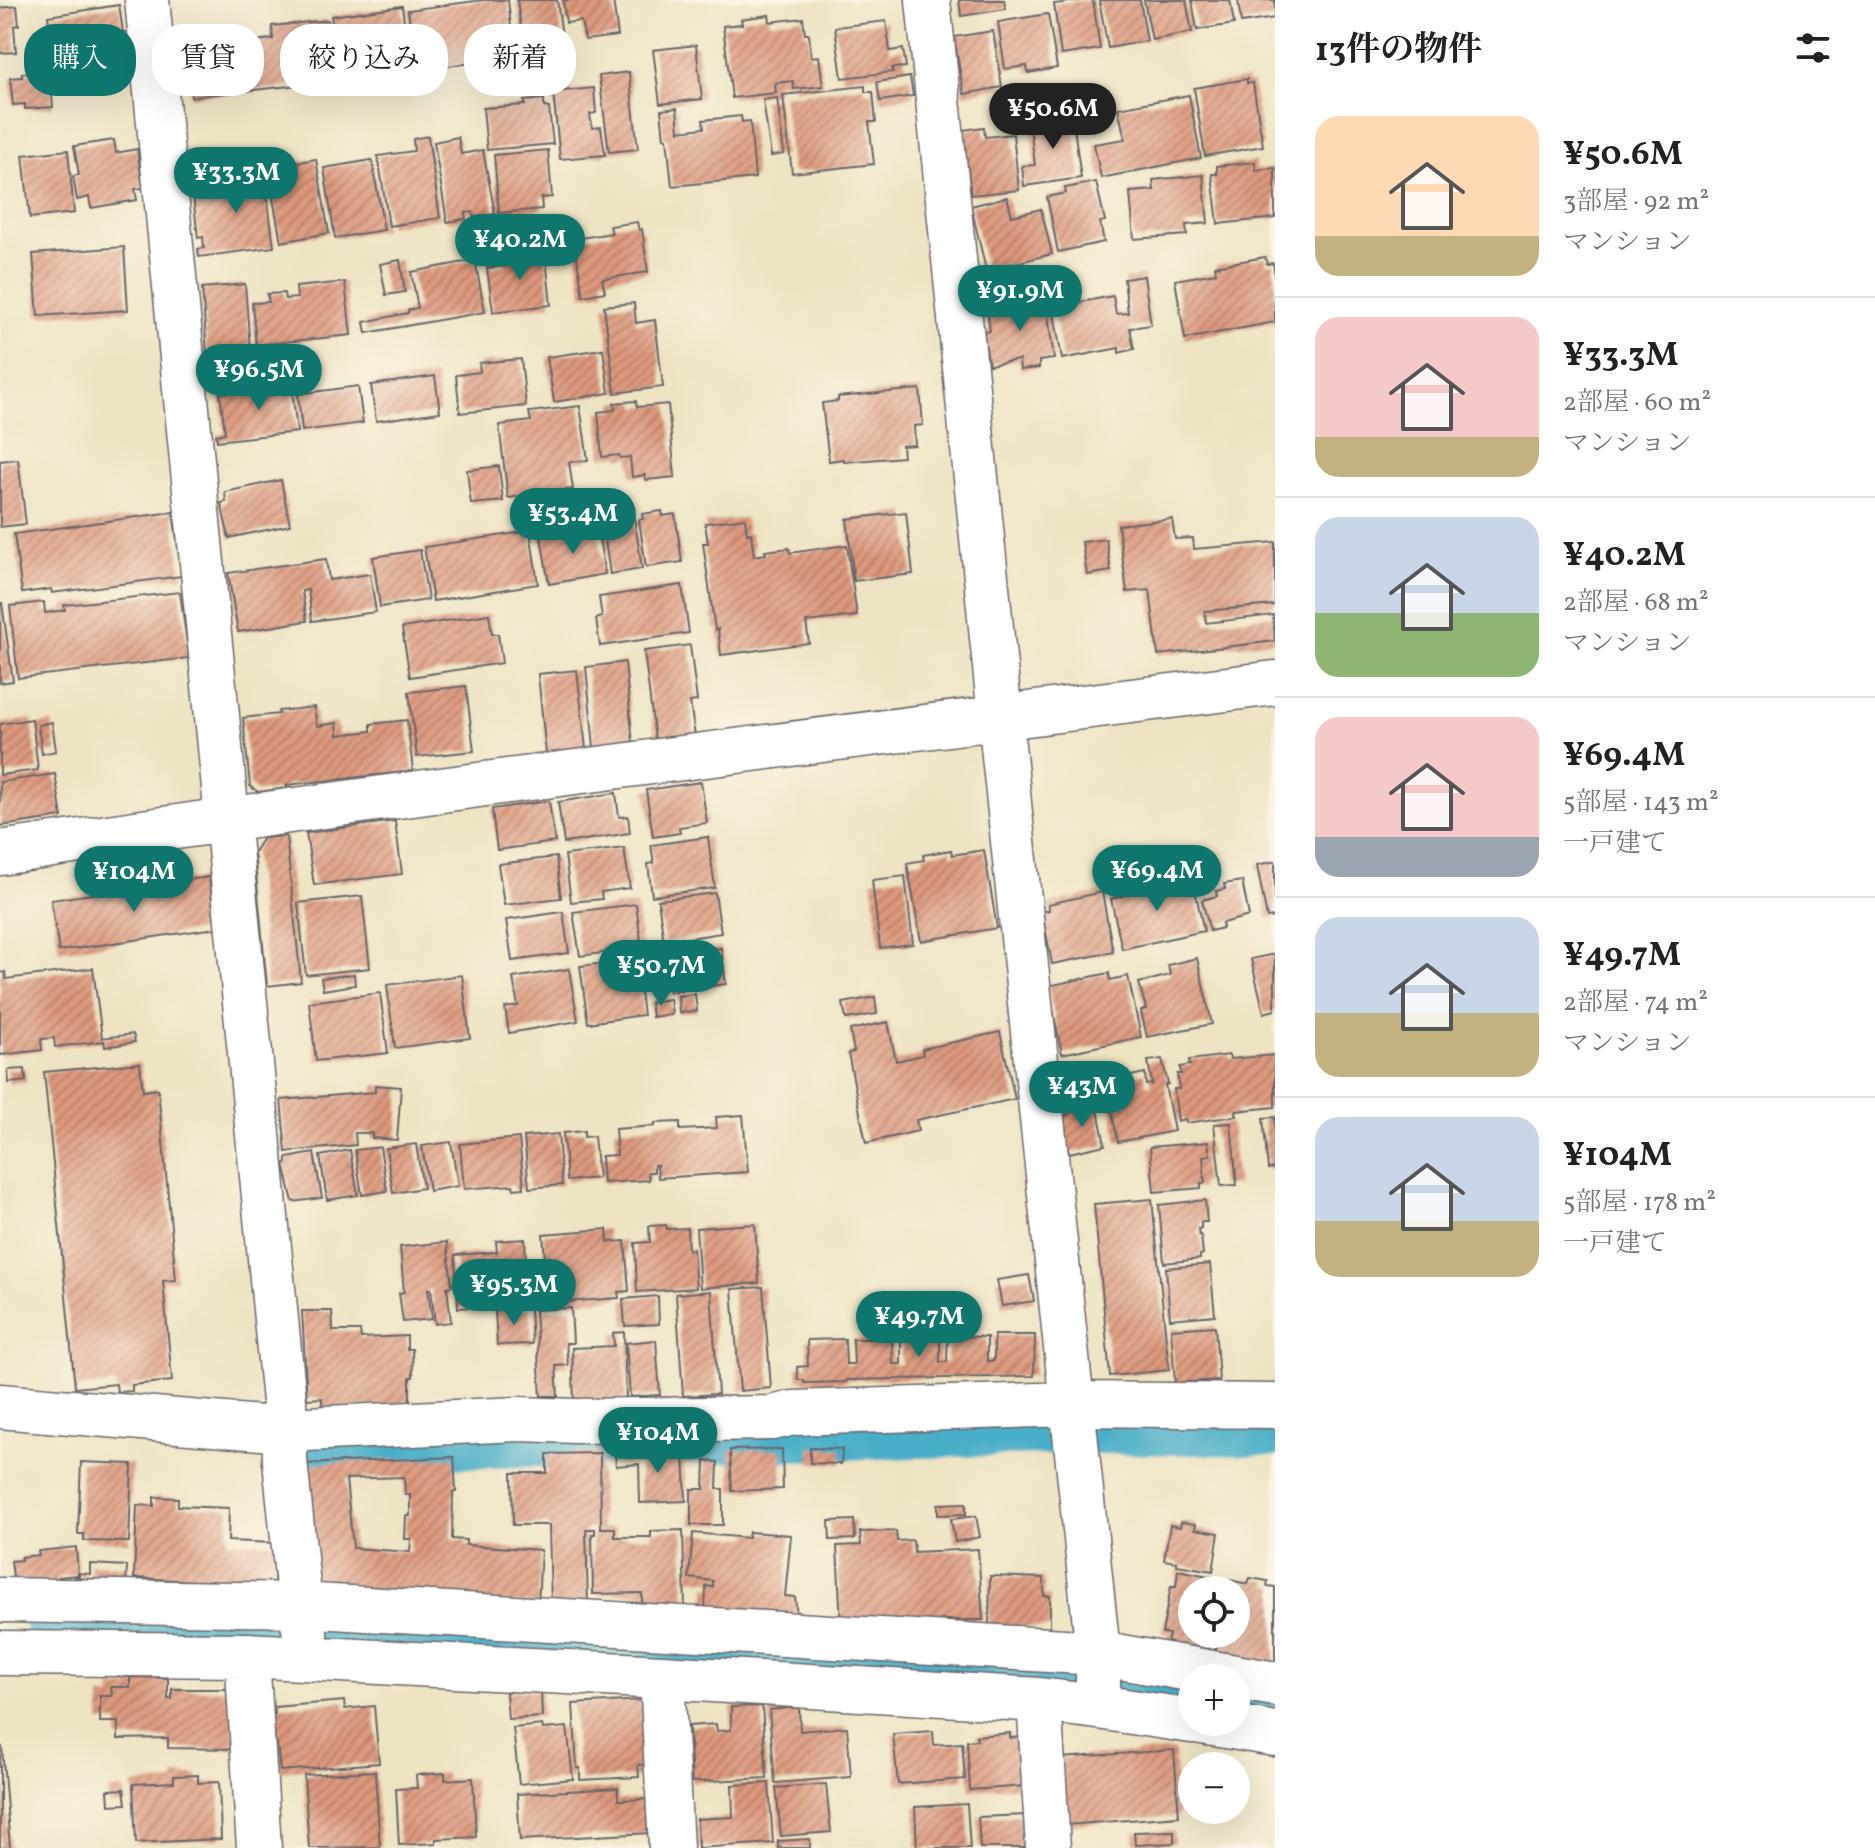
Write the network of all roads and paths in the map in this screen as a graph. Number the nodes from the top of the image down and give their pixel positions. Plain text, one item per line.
1 (147, 0) edge
2 (928, 0) edge
3 (1275, 683) edge
4 (1000, 717) junction
5 (228, 818) junction
6 (0, 853) edge
7 (1072, 1404) junction
8 (0, 1406) edge
9 (1275, 1406) edge
10 (285, 1430) junction
11 (0, 1600) edge
12 (305, 1632) junction
13 (0, 1653) edge
14 (247, 1655) junction
15 (662, 1677) junction
16 (1098, 1680) junction
17 (1275, 1684) edge
18 (1039, 1700) junction
19 (1178, 1715) edge
20 (1250, 1730) edge
21 (1275, 1734) edge
22 (259, 1848) edge
23 (671, 1848) edge
24 (1048, 1848) edge

1 - 5 street
2 - 4 street
3 - 4 street
4 - 5 street
4 - 7 street
5 - 6 street
5 - 10 street
7 - 9 street
7 - 10 street
7 - 16 street
8 - 10 street
10 - 12 street
11 - 12 street
12 - 14 street
12 - 15 street
12 - 16 street
13 - 14 street
14 - 22 street
15 - 18 street
15 - 23 street
16 - 17 street
16 - 18 street
16 - 19 street
18 - 24 street
20 - 21 street

